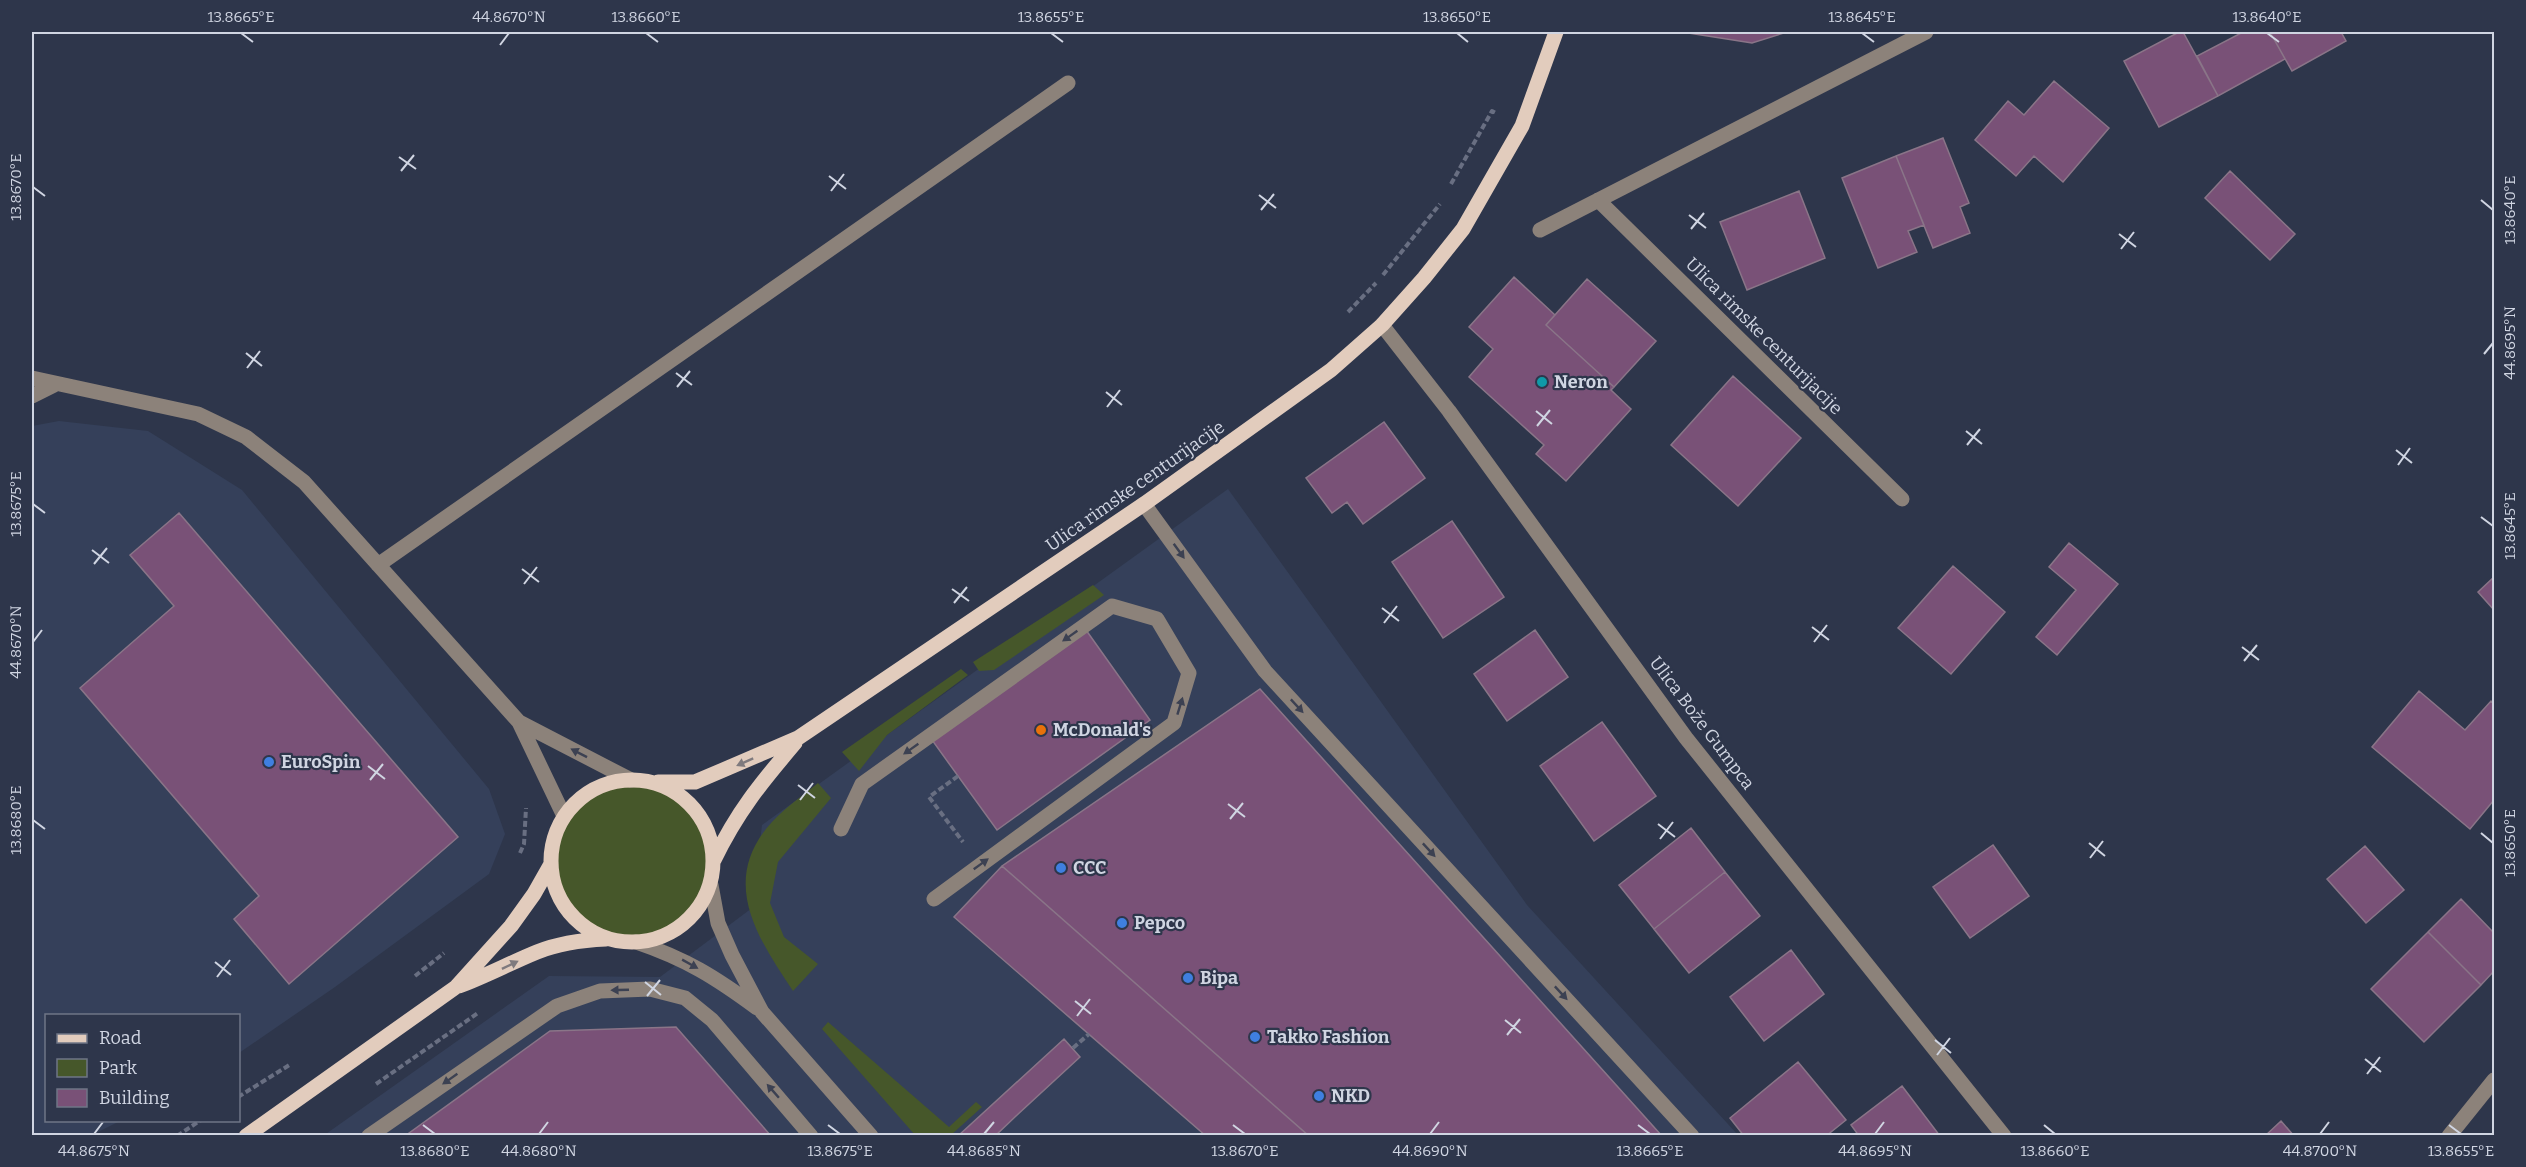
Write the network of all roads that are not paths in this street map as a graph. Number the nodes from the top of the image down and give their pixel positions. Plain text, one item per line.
1 (1556, 32) edge
2 (1926, 32) edge
3 (1068, 83) dead end
4 (1598, 200) junction
5 (1540, 230) dead end
6 (1382, 325) junction
7 (32, 378) edge
8 (54, 385) junction
9 (32, 396) edge
10 (1902, 500) dead end
11 (1144, 504) junction
12 (378, 565) junction
13 (519, 722) junction
14 (798, 738) junction
15 (631, 780) junction
16 (658, 782) junction
17 (564, 816) junction
18 (841, 828) dead end
19 (714, 860) junction
20 (551, 864) junction
21 (711, 885) junction
22 (934, 899) dead end
23 (609, 939) junction
24 (636, 942) junction
25 (456, 987) junction
26 (762, 1012) junction
27 (2492, 1087) edge
28 (246, 1136) edge
29 (369, 1136) edge
30 (812, 1136) edge
31 (871, 1136) edge
32 (1692, 1136) edge
33 (2004, 1136) edge
34 (2449, 1136) edge

1 - 6 main road, Ulica rimske centurijacije
2 - 4 street
3 - 12 street
4 - 5 street
4 - 10 street, Ulica rimske centurijacije
6 - 11 main road, Ulica rimske centurijacije
6 - 33 street, Ulica Bože Gumpca
7 - 8 street
8 - 9 street
8 - 12 street
11 - 14 main road, Ulica rimske centurijacije
11 -> 32 street
12 - 13 street
15 -> 13 street
13 - 17 street
14 -> 16 main road, Ulica rimske centurijacije
14 - 19 main road, Ulica rimske centurijacije
15 - 16 main road
15 - 17 main road
16 - 19 main road
17 - 20 main road
22 -> 18 street
19 - 21 main road
20 - 23 main road
20 - 25 main road
21 - 24 main road
21 - 26 street
23 - 24 main road
25 -> 23 main road
24 -> 26 street
25 - 28 main road
26 - 31 street
27 - 34 street
30 -> 29 street

